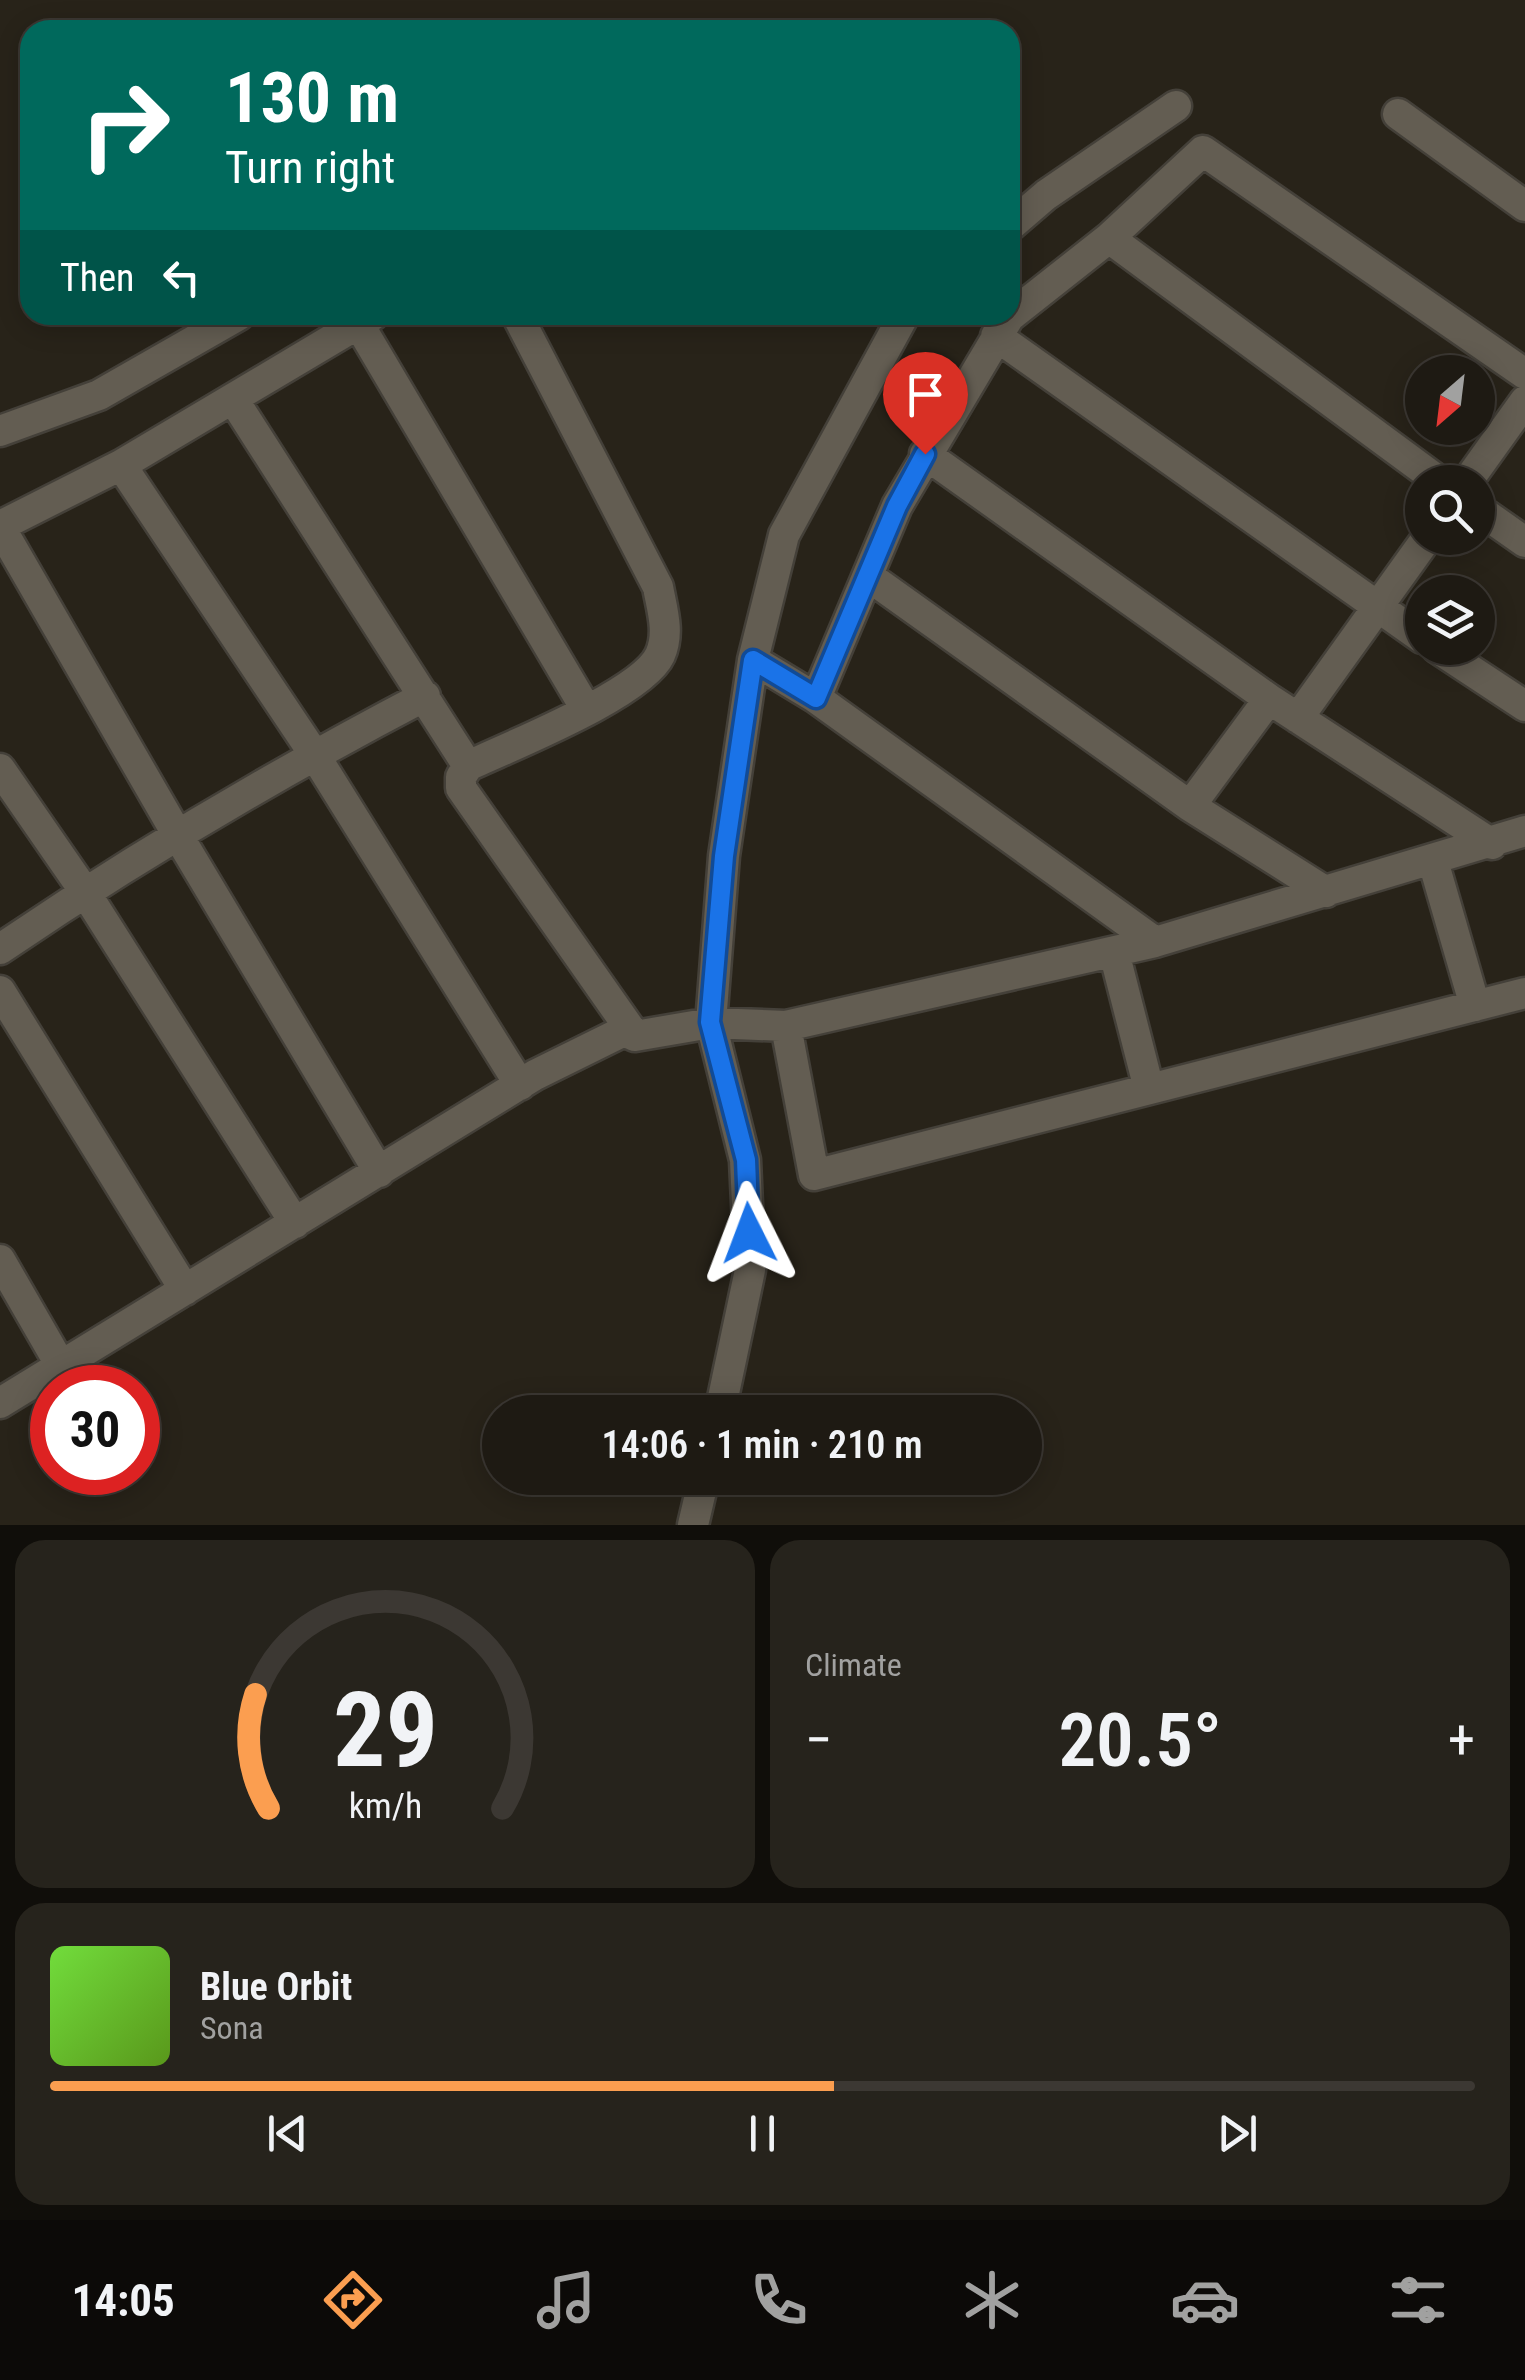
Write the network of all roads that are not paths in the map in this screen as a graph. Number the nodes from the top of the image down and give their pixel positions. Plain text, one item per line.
1 (1176, 106) dead end
2 (1398, 114) dead end
3 (1525, 206) edge
4 (1020, 218) edge
5 (1109, 238) junction
6 (1020, 308) edge
7 (222, 325) edge
8 (356, 325) edge
9 (369, 325) edge
10 (522, 325) edge
11 (893, 325) edge
12 (1004, 325) edge
13 (996, 336) junction
14 (1525, 374) edge
15 (234, 399) junction
16 (1525, 401) edge
17 (0, 431) edge
18 (925, 454) junction
19 (121, 464) junction
20 (1417, 465) edge
21 (1478, 465) edge
22 (1495, 521) edge
23 (0, 526) edge
24 (1525, 542) edge
25 (1415, 555) edge
26 (868, 576) junction
27 (1376, 608) junction
28 (1405, 627) edge
29 (753, 660) junction
30 (1462, 665) edge
31 (425, 696) junction
32 (816, 698) junction
33 (1269, 699) junction
34 (1525, 706) edge
35 (586, 709) junction
36 (1298, 718) junction
37 (314, 754) junction
38 (468, 766) junction
39 (0, 769) edge
40 (1190, 806) junction
41 (1525, 832) edge
42 (177, 834) junction
43 (1492, 844) junction
44 (1433, 861) junction
45 (85, 892) junction
46 (1326, 892) junction
47 (1155, 942) junction
48 (0, 949) edge
49 (1114, 952) junction
50 (0, 992) edge
51 (1525, 994) edge
52 (1475, 1006) junction
53 (710, 1022) junction
54 (786, 1026) junction
55 (635, 1036) junction
56 (520, 1085) junction
57 (1149, 1088) junction
58 (378, 1172) junction
59 (295, 1223) junction
60 (0, 1260) edge
61 (184, 1290) junction
62 (60, 1365) edge
63 (63, 1365) edge
64 (30, 1385) edge
65 (724, 1395) edge
66 (0, 1403) edge
67 (700, 1495) edge
68 (693, 1525) edge

1 - 4 street
2 - 3 street
5 - 6 street
5 - 14 street
5 - 20 street
7 - 17 street
8 - 15 street
9 - 35 street
10 - 35 street
11 - 29 street
12 - 13 street
13 - 18 street
13 - 27 street
15 - 19 street
15 - 31 street
16 - 21 street
18 - 26 street
18 - 33 street
19 - 23 street
19 - 37 street
22 - 24 street
23 - 42 street
25 - 27 street
26 - 32 street
26 - 40 street
27 - 28 street
27 - 36 street
29 - 32 street
29 - 53 street
30 - 34 street
31 - 37 street
31 - 38 street
32 - 47 street
33 - 36 street
33 - 40 street
35 - 38 street
36 - 43 street
37 - 42 street
37 - 56 street
38 - 55 street
39 - 45 street
40 - 46 street
41 - 43 street
42 - 45 street
42 - 58 street
43 - 44 street
44 - 46 street
44 - 52 street
45 - 48 street
45 - 59 street
46 - 47 street
47 - 49 street
49 - 54 street
49 - 57 street
50 - 61 street
51 - 52 street
52 - 57 street
53 - 54 street
53 - 55 street
53 - 65 street
54 - 57 street
55 - 56 street
56 - 58 street
58 - 59 street
59 - 61 street
60 - 62 street
61 - 63 street
64 - 66 street
67 - 68 street

